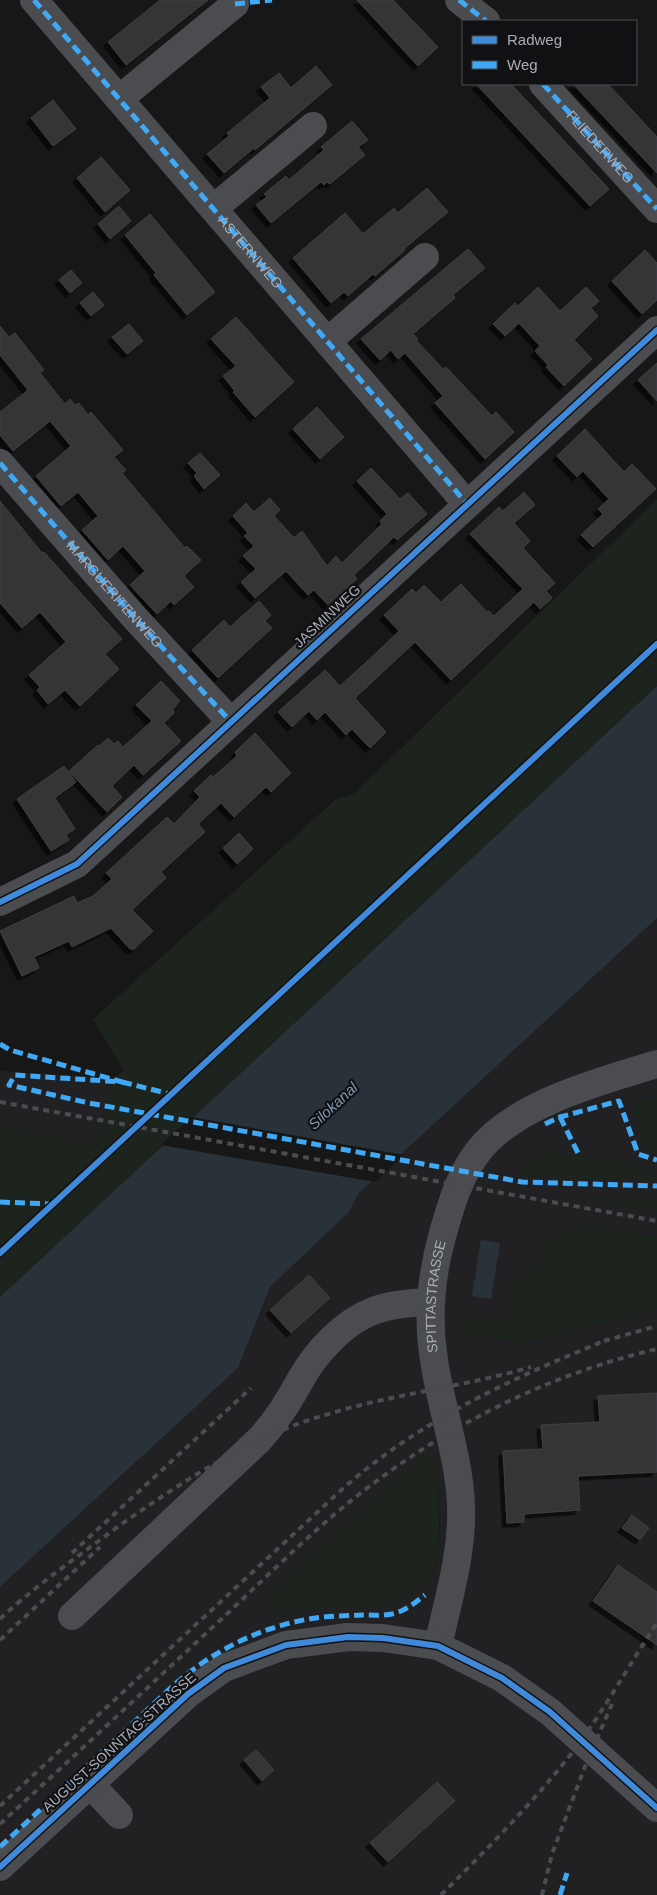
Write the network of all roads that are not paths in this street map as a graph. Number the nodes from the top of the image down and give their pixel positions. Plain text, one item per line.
1 (34, 0) edge
2 (460, 0) edge
3 (235, 4) dead end
4 (485, 20) edge
5 (544, 85) edge
6 (119, 100) junction
7 (313, 126) dead end
8 (214, 208) junction
9 (657, 209) edge
10 (425, 257) dead end
11 (657, 330) edge
12 (328, 341) junction
13 (0, 463) edge
14 (467, 504) junction
15 (231, 722) junction
16 (0, 902) edge
17 (657, 1064) edge
18 (430, 1302) junction
19 (72, 1616) dead end
20 (438, 1646) junction
21 (90, 1784) junction
22 (657, 1808) edge
23 (119, 1815) dead end
24 (0, 1867) edge

1 - 6 street, ASTERNWEG
2 - 4 street
3 - 6 street
5 - 9 street, FLIEDERWEG
6 - 8 street, ASTERNWEG
7 - 8 street
8 - 12 street, ASTERNWEG
10 - 12 street
11 - 14 street, JASMINWEG
12 - 14 street, ASTERNWEG
13 - 15 street, MARGUERITENWEG
14 - 15 street, JASMINWEG
15 - 16 street, JASMINWEG
17 - 18 street, SPITTASTRASSE
18 - 19 street
18 - 20 street, SPITTASTRASSE
20 - 21 street, AUGUST-SONNTAG-STRASSE
20 - 22 street, AUGUST-SONNTAG-STRASSE
21 - 23 street
21 - 24 street, AUGUST-SONNTAG-STRASSE

